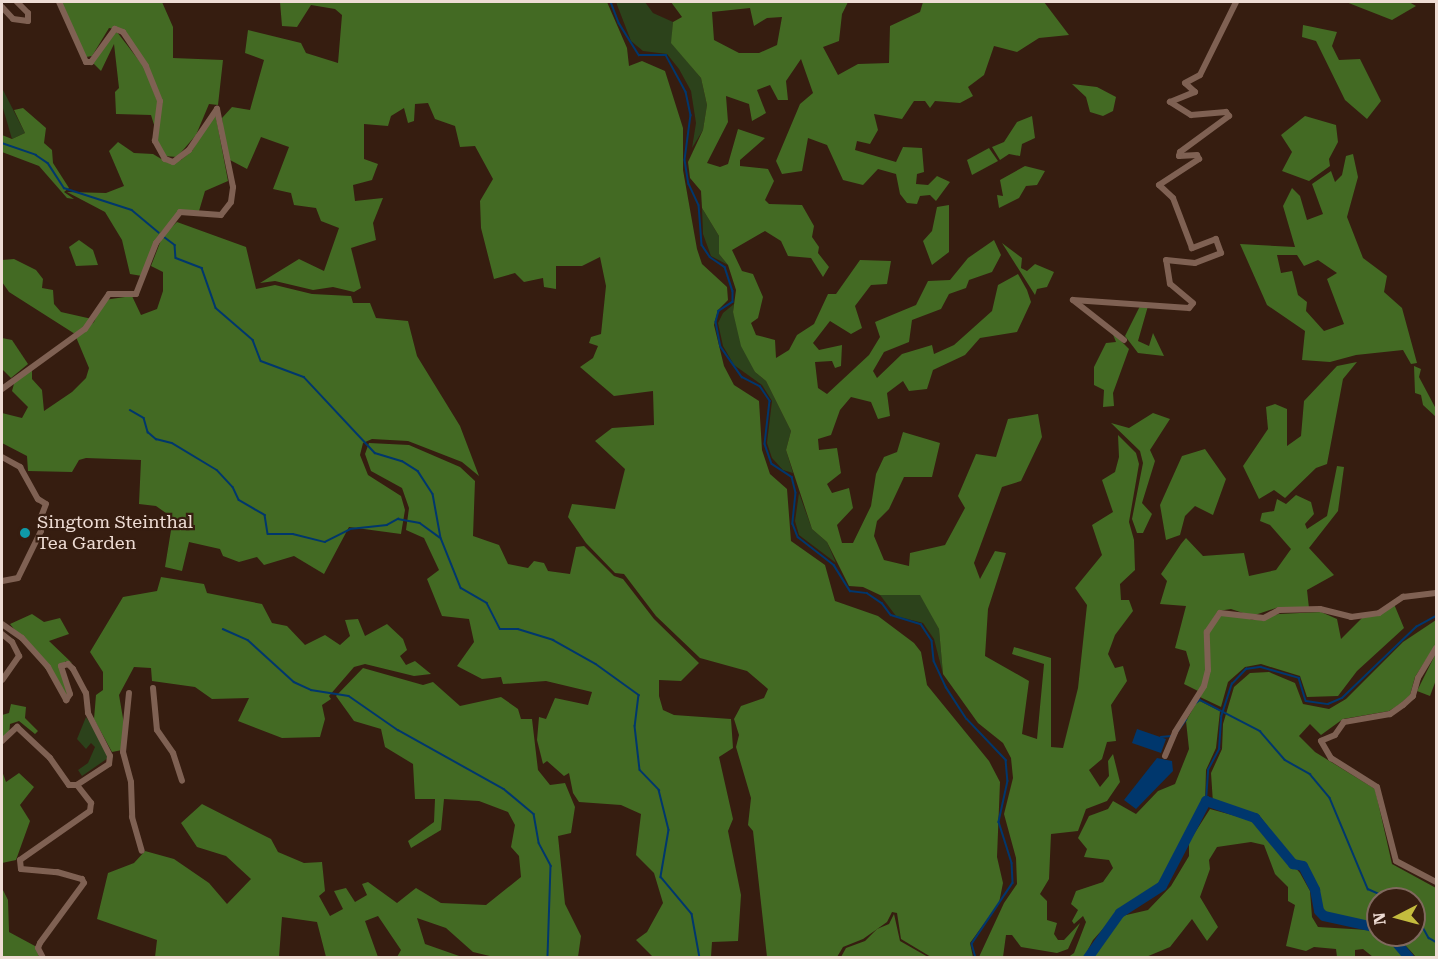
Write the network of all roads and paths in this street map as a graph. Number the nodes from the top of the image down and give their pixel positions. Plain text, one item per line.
1 (17, 2) edge
2 (59, 2) edge
3 (1236, 2) edge
4 (2, 7) edge
5 (1124, 340) dead end
6 (2, 389) edge
7 (2, 457) edge
8 (2, 581) edge
9 (1437, 593) edge
10 (2, 624) edge
11 (2, 634) edge
12 (1437, 648) edge
13 (2, 680) edge
14 (153, 688) dead end
15 (129, 693) dead end
16 (2, 741) edge
17 (1165, 756) dead end
18 (182, 781) dead end
19 (77, 786) junction
20 (142, 851) dead end
21 (1436, 883) edge
22 (43, 957) edge

1 - 4 street
2 - 6 street
3 - 5 street
7 - 8 street
9 - 17 street
10 - 19 street
11 - 13 street
12 - 21 street
14 - 18 street
15 - 20 street
16 - 19 street
19 - 22 street

